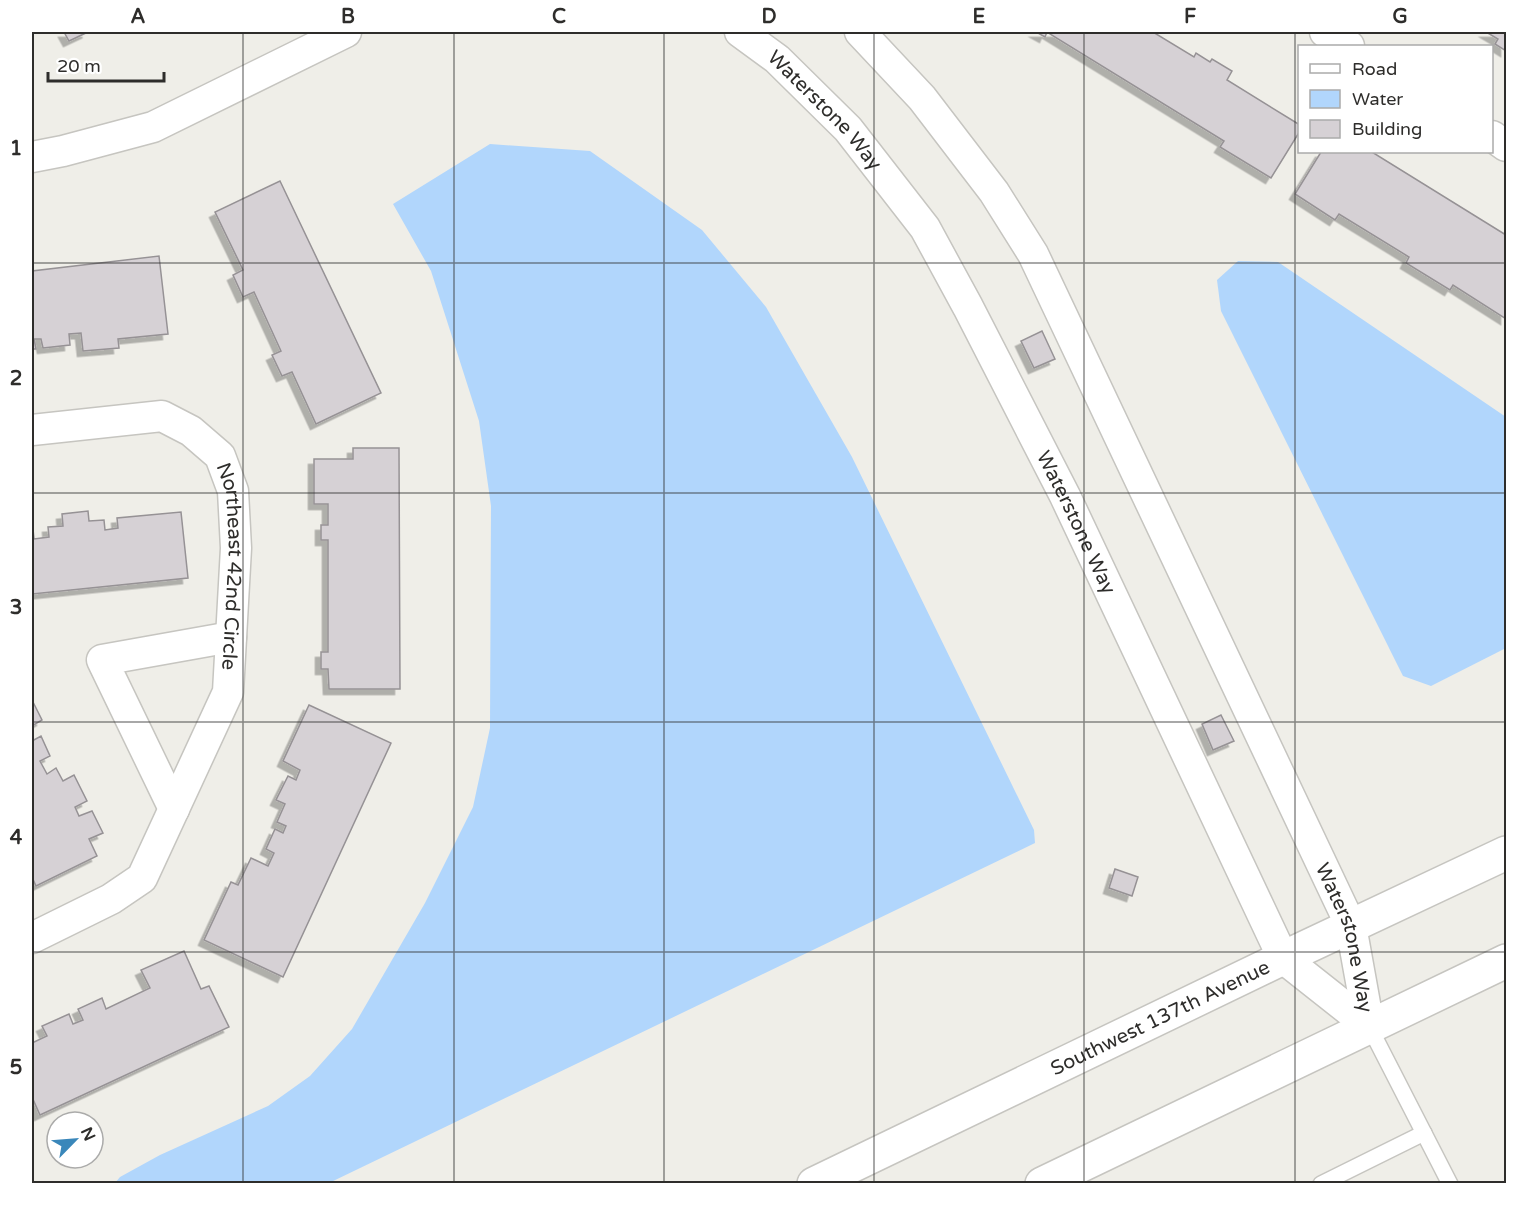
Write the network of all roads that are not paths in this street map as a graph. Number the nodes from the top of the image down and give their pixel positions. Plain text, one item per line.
1 (346, 32) edge
2 (740, 32) edge
3 (860, 32) edge
4 (1325, 32) edge
5 (1347, 45) edge
6 (1493, 137) edge
7 (1506, 146) edge
8 (32, 157) edge
9 (32, 429) edge
10 (231, 638) junction
11 (174, 809) junction
12 (1506, 853) edge
13 (1351, 926) junction
14 (32, 938) edge
15 (1283, 958) junction
16 (1506, 961) edge
17 (1369, 1026) junction
18 (1424, 1133) junction
19 (814, 1184) edge
20 (1042, 1184) edge
21 (1321, 1184) edge
22 (1450, 1184) edge

1 - 8 street
2 - 15 street, Waterstone Way
3 - 13 street, Waterstone Way
4 - 5 street
6 - 7 street
9 - 10 street, Northeast 42nd Circle
10 - 11 street, Northeast 42nd Circle
10 - 11 street
11 - 14 street, Northeast 42nd Circle
12 - 13 main road, Southwest 137th Avenue
13 - 15 main road, Southwest 137th Avenue
13 - 17 street, Waterstone Way
15 - 17 street, Waterstone Way
15 - 19 main road, Southwest 137th Avenue
16 - 17 main road
17 - 18 lane
17 - 20 main road
18 - 21 lane
18 - 22 lane

